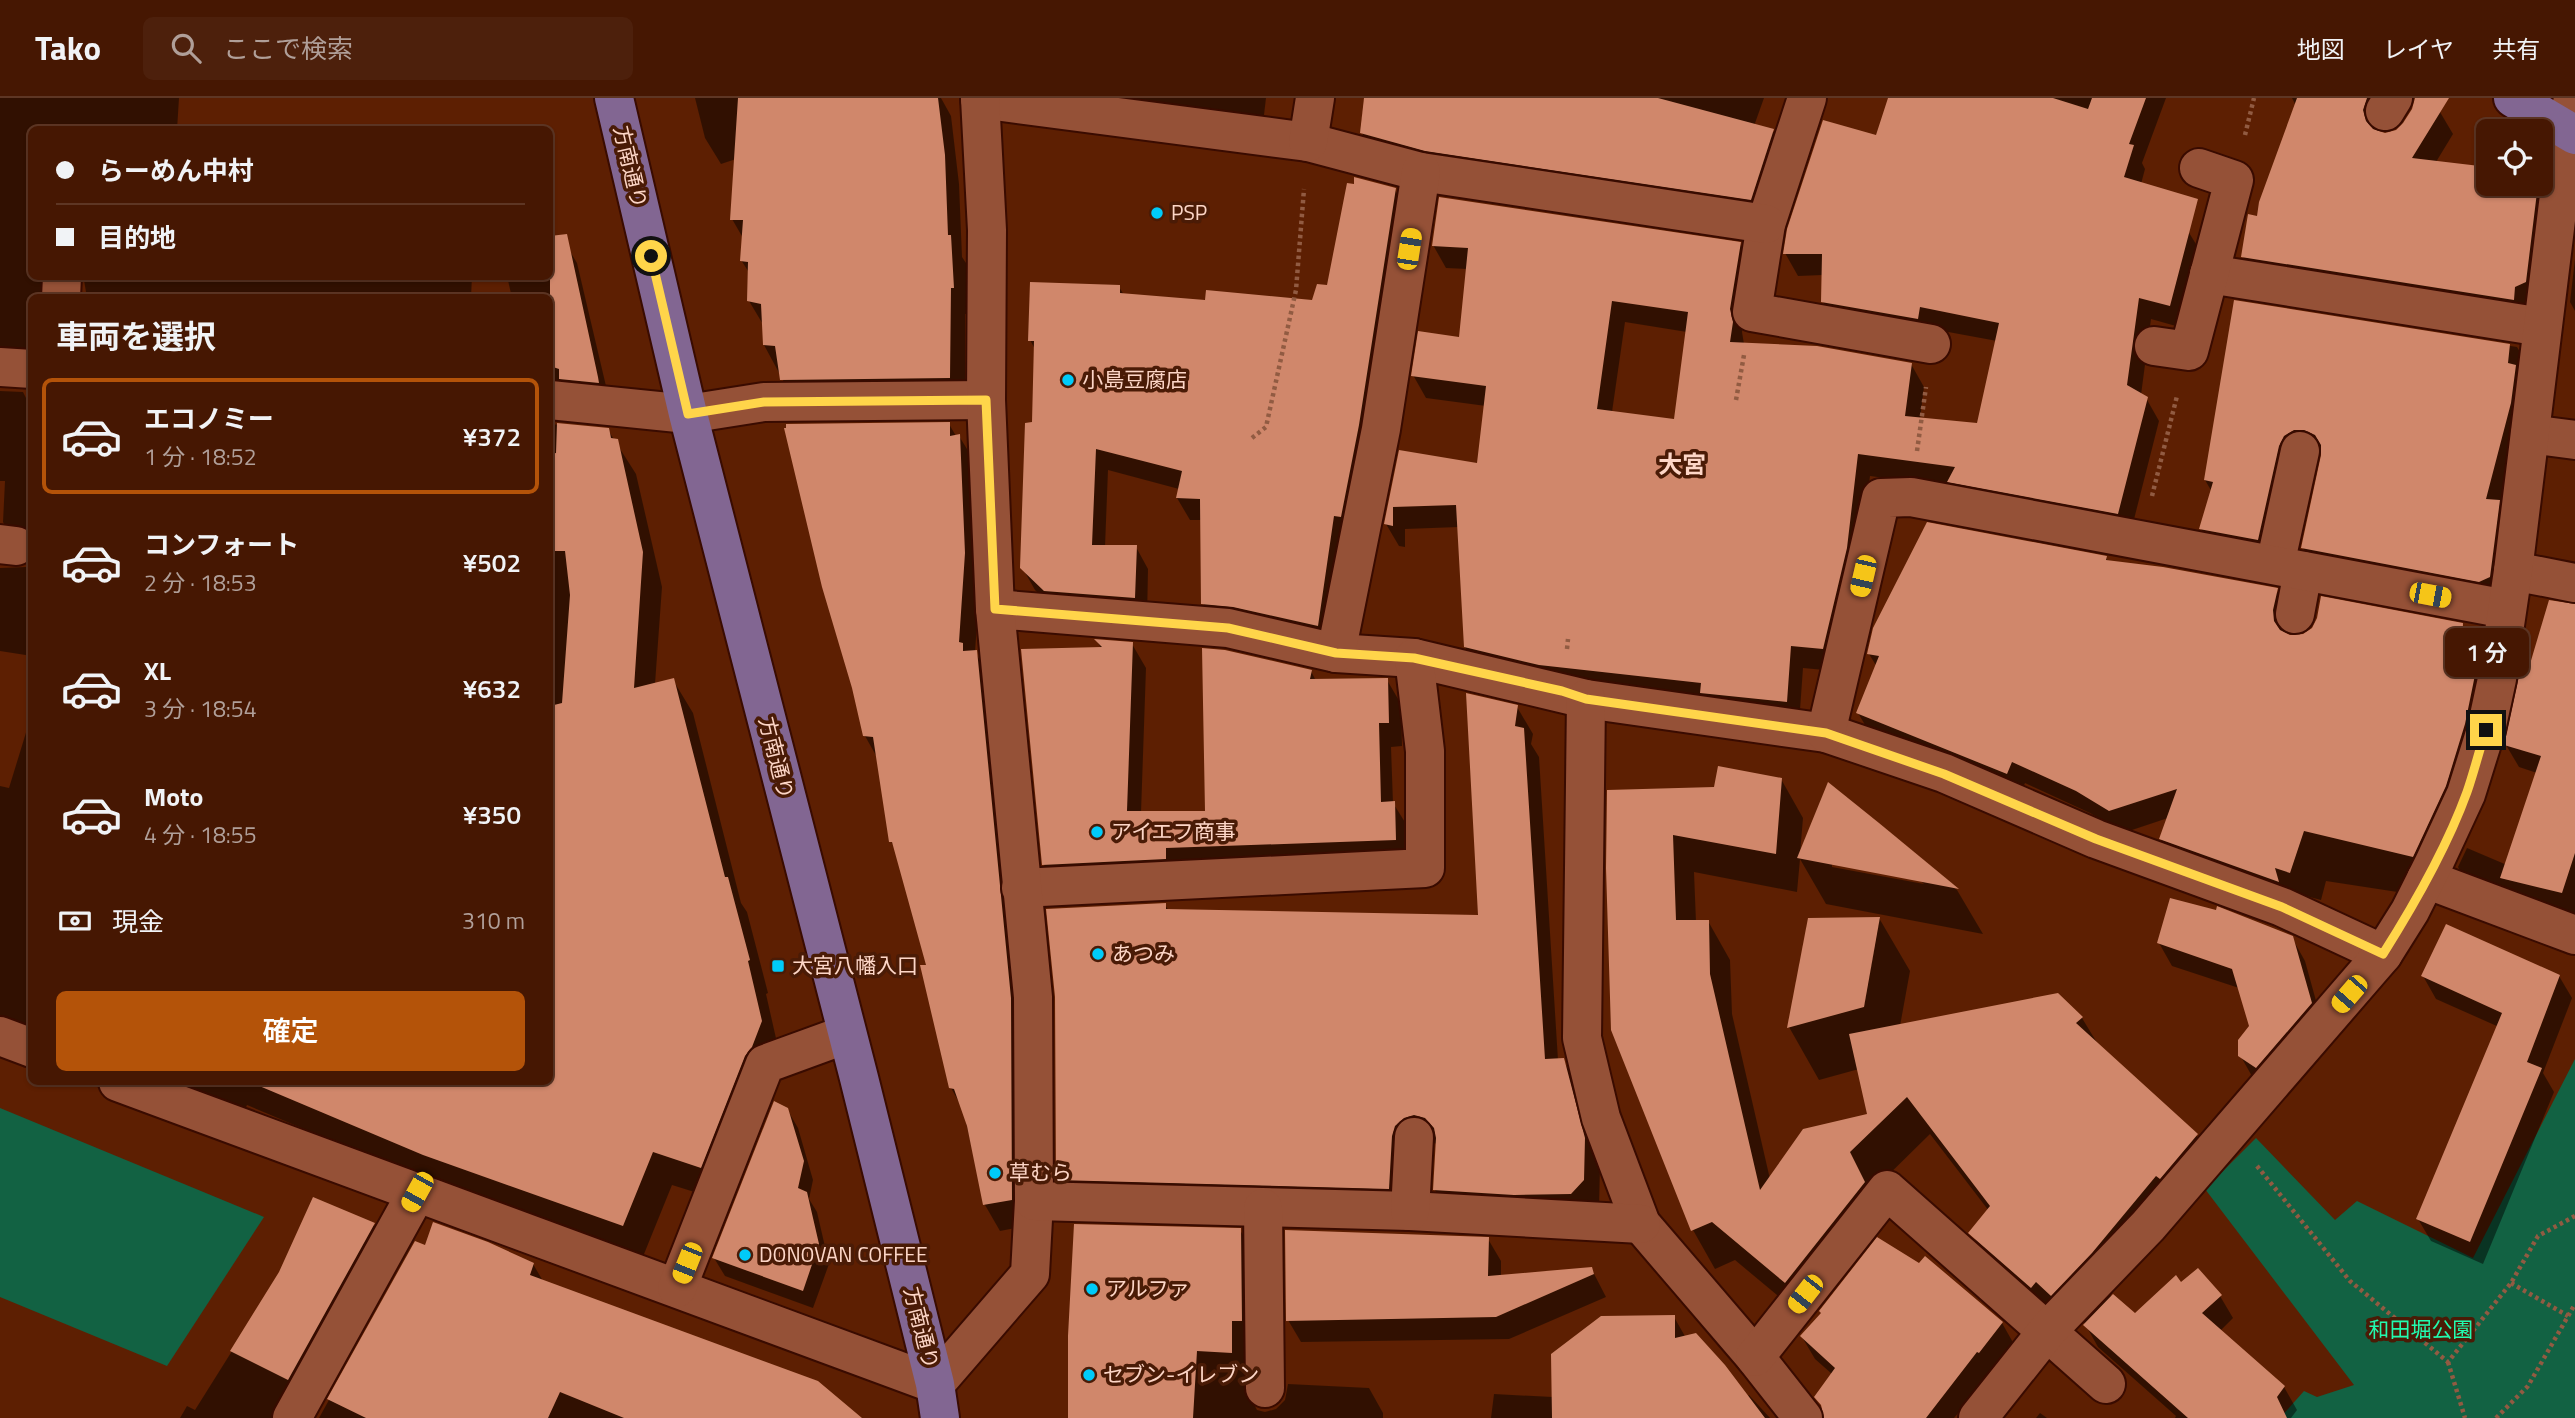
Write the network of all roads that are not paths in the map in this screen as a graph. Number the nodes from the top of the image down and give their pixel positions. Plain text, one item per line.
1 (614, 98) edge
2 (1315, 98) edge
3 (1807, 98) edge
4 (2512, 98) edge
5 (980, 99) edge
6 (2572, 121) edge
7 (1308, 142) junction
8 (2199, 168) dead end
9 (1421, 172) junction
10 (1766, 224) junction
11 (2209, 274) junction
12 (2542, 327) junction
13 (1931, 344) road end
14 (2171, 349) road end
15 (0, 368) edge
16 (28, 369) edge
17 (553, 400) edge
18 (986, 400) junction
19 (688, 414) junction
20 (2530, 434) junction
21 (2575, 440) edge
22 (2300, 451) dead end
23 (2289, 568) junction
24 (2513, 571) junction
25 (2575, 583) edge
26 (995, 609) junction
27 (2506, 609) junction
28 (2295, 614) dead end
29 (1336, 653) junction
30 (1414, 658) junction
31 (1586, 699) junction
32 (1826, 733) junction
33 (2426, 879) junction
34 (1021, 888) junction
35 (2575, 934) edge
36 (2383, 954) junction
37 (847, 1034) junction
38 (0, 1036) edge
39 (28, 1046) edge
40 (126, 1085) edge
41 (1414, 1137) dead end
42 (417, 1192) junction
43 (1034, 1202) junction
44 (1263, 1208) junction
45 (1410, 1211) junction
46 (1642, 1224) junction
47 (677, 1288) junction
48 (2048, 1330) junction
49 (1755, 1357) junction
50 (2106, 1384) dead end
51 (1265, 1388) dead end
52 (937, 1401) edge
53 (298, 1416) edge
54 (1803, 1418) edge
55 (1978, 1418) edge

1 - 19 main road, 方南通り
2 - 7 street
3 - 10 street
4 - 6 main road
5 - 7 street
5 - 18 street
6 - 12 street
7 - 9 street
8 - 11 street
9 - 10 street
9 - 29 street
10 - 13 street
11 - 12 street
11 - 14 street
12 - 20 street
15 - 16 street
17 - 19 street
18 - 19 street
18 - 26 street
19 - 37 main road, 方南通り
20 - 21 street
20 - 24 street
22 - 23 street
23 - 27 street
23 - 28 street
23 - 32 street
24 - 25 street
24 - 27 street
26 - 29 street
26 - 34 street
27 - 33 street
29 - 30 street
30 - 31 street
30 - 34 street
31 - 32 street
31 - 46 street
32 - 36 street
33 - 35 street
33 - 36 street
34 - 43 street
36 - 48 street
37 - 47 street
37 - 52 main road, 方南通り
38 - 39 street
40 - 42 street
41 - 45 street
42 - 47 street
42 - 53 street
43 - 44 street
43 - 52 street
44 - 45 street
44 - 51 street
45 - 46 street
46 - 49 street
47 - 52 street
48 - 49 street
48 - 50 street
48 - 55 street
49 - 54 street

